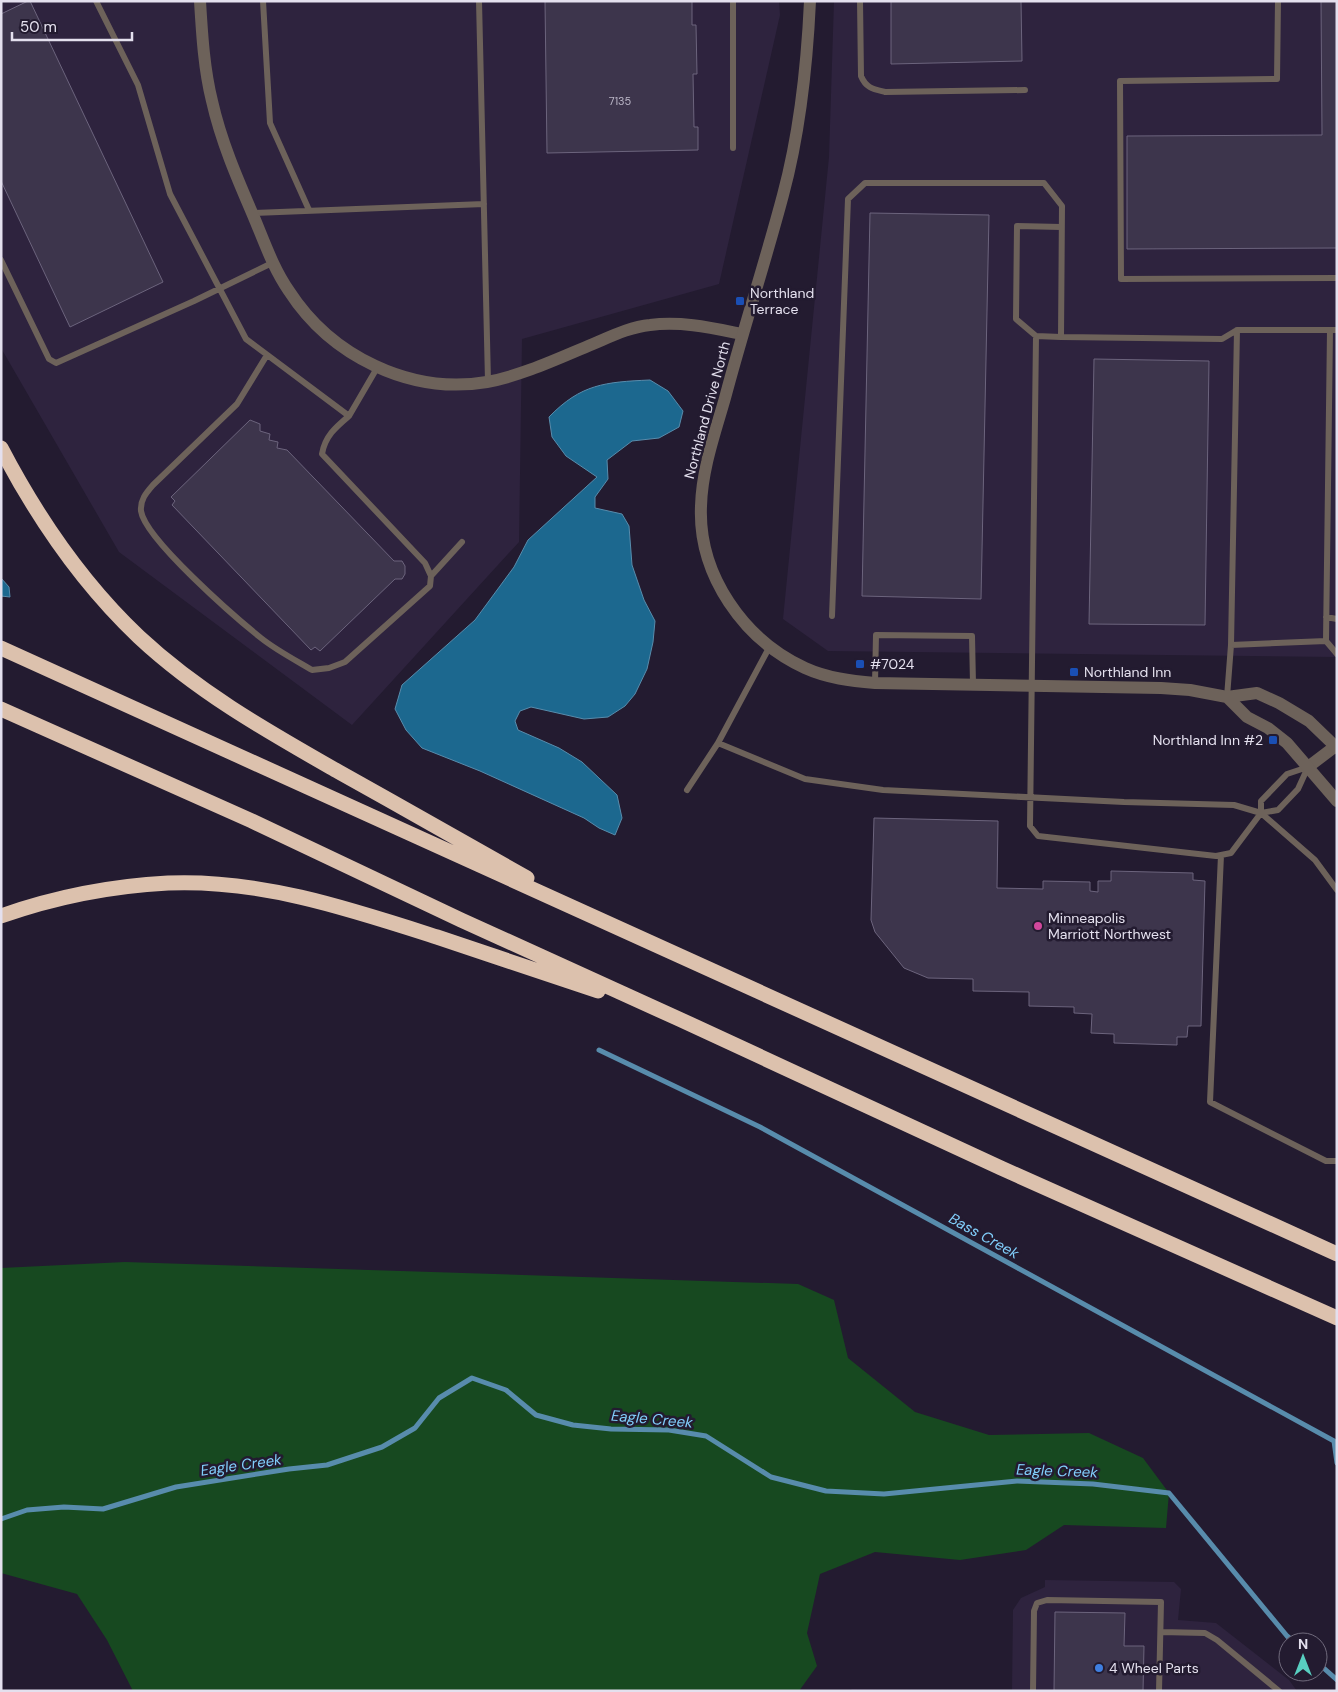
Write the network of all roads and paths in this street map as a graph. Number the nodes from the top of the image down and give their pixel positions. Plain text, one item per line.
1 (96, 1) edge
2 (200, 1) edge
3 (263, 1) edge
4 (479, 1) edge
5 (733, 1) edge
6 (810, 1) edge
7 (860, 1) edge
8 (1278, 1) edge
9 (1025, 90) dead end
10 (733, 148) dead end
11 (484, 204) junction
12 (309, 210) junction
13 (252, 213) junction
14 (1061, 227) junction
15 (1, 260) edge
16 (272, 263) junction
17 (1337, 278) edge
18 (220, 289) junction
19 (1237, 330) junction
20 (1333, 330) edge
21 (742, 334) junction
22 (1036, 336) junction
23 (1061, 336) junction
24 (267, 355) junction
25 (377, 368) junction
26 (488, 381) junction
27 (348, 416) junction
28 (1, 448) edge
29 (462, 542) dead end
30 (430, 576) junction
31 (832, 616) dead end
32 (1326, 617) junction
33 (1337, 619) edge
34 (1326, 641) junction
35 (1231, 645) junction
36 (770, 646) junction
37 (1, 648) edge
38 (1337, 654) edge
39 (875, 683) junction
40 (973, 684) junction
41 (1033, 685) junction
42 (1228, 697) junction
43 (1, 709) edge
44 (718, 743) junction
45 (1336, 747) edge
46 (1308, 767) junction
47 (687, 790) dead end
48 (1032, 797) junction
49 (1337, 801) edge
50 (1261, 813) junction
51 (1221, 855) junction
52 (1337, 890) edge
53 (1, 916) edge
54 (613, 927) junction
55 (680, 1019) junction
56 (1337, 1161) edge
57 (1274, 1226) junction
58 (1337, 1250) edge
59 (1337, 1254) edge
60 (1337, 1318) edge
61 (1160, 1632) junction
62 (1033, 1691) edge
63 (1159, 1691) edge
64 (1278, 1691) edge

1 - 18 lane
2 - 13 street
3 - 12 lane
4 - 11 lane
5 - 10 lane
6 - 21 street, Northland Drive North
7 - 9 lane
8 - 17 lane
11 - 12 lane
11 - 26 lane
12 - 13 lane
13 - 16 street
14 - 22 lane
14 - 23 lane
14 - 31 lane
15 - 18 lane
16 - 18 lane
16 - 25 street
18 - 24 lane
19 - 20 lane
19 - 23 lane
19 - 35 lane
20 - 32 lane
21 - 26 street
21 - 36 street, Northland Drive North
22 - 23 lane
22 - 41 lane
24 - 27 lane
24 - 30 lane
25 - 26 street
25 - 27 lane
27 - 30 lane
28 - 54 highway
29 - 30 lane
32 - 33 lane
32 - 34 lane
34 - 35 lane
34 - 38 lane
35 - 42 lane
36 - 39 street, Northland Drive North
36 - 44 lane
37 - 54 highway
39 - 40 street, Northland Drive North
39 - 40 lane
40 - 41 street, Northland Drive North
41 - 42 street, Northland Drive North
41 - 48 lane
42 - 45 street, Northland Drive North
42 - 46 street
43 - 55 highway
44 - 47 lane
44 - 48 lane
45 - 46 street, Northland Drive North
46 - 49 street
46 - 50 lane
46 - 50 lane
48 - 50 lane
48 - 51 lane
50 - 51 lane
50 - 52 lane
51 - 56 lane
53 - 55 highway
54 - 57 highway
55 - 60 highway
57 - 58 highway
57 - 59 highway
61 - 62 lane
61 - 63 lane
61 - 64 lane

